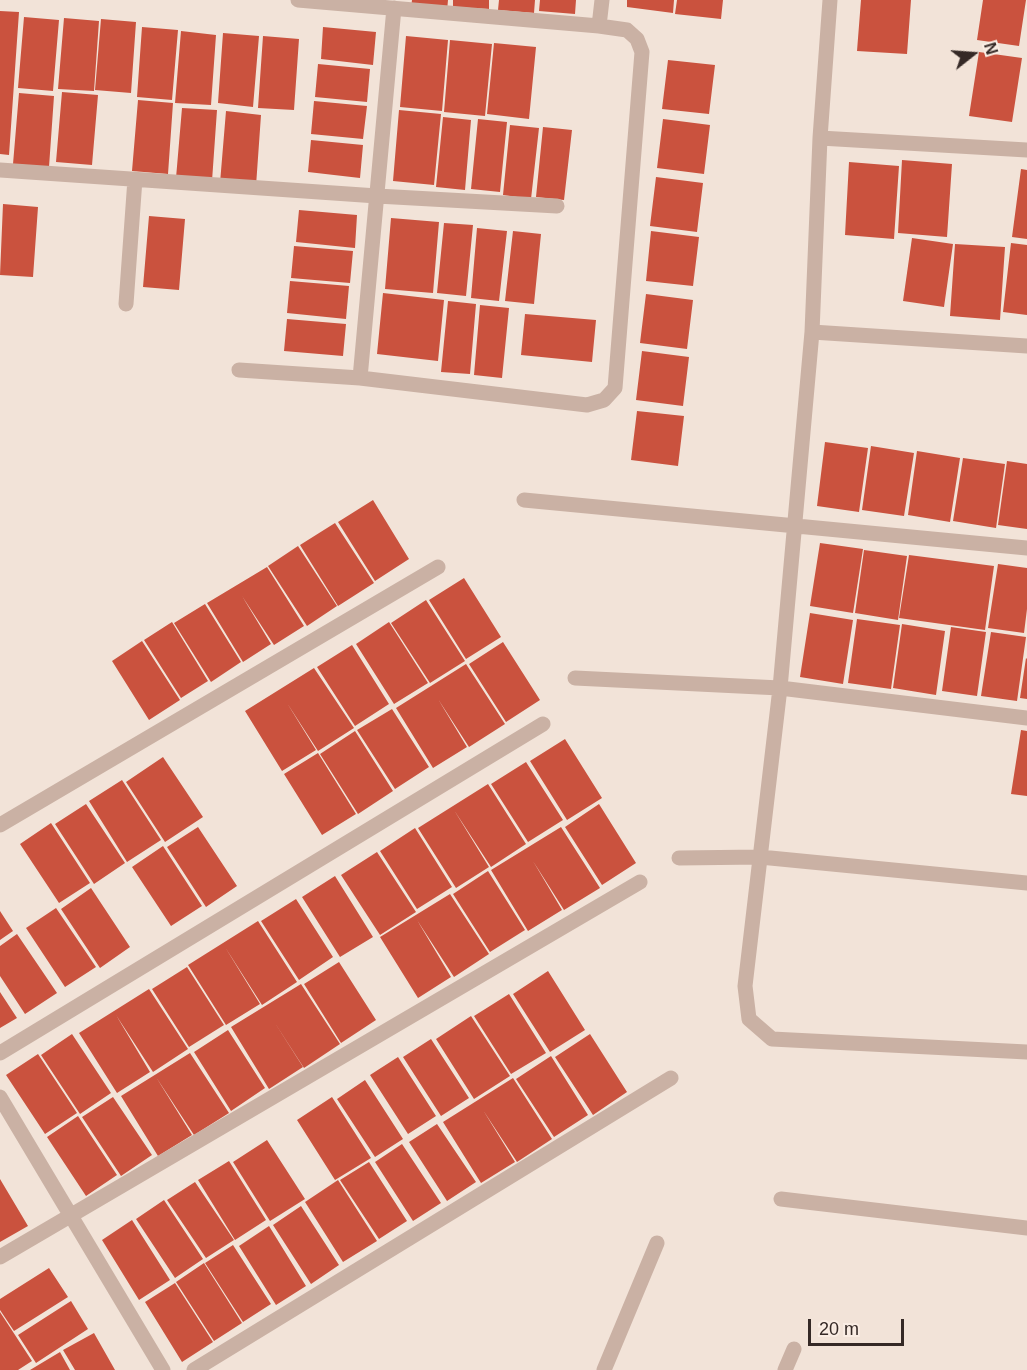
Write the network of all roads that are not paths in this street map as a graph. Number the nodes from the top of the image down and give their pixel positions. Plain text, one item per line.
1 (298, 0) edge
2 (602, 0) edge
3 (831, 0) edge
4 (394, 8) junction
5 (598, 26) junction
6 (820, 138) junction
7 (1027, 150) edge
8 (0, 170) edge
9 (135, 179) junction
10 (377, 196) junction
11 (557, 206) dead end
12 (126, 304) dead end
13 (812, 332) junction
14 (1027, 346) edge
15 (239, 370) dead end
16 (360, 378) junction
17 (524, 500) dead end
18 (795, 526) junction
19 (1027, 548) edge
20 (438, 567) dead end
21 (575, 678) dead end
22 (780, 688) junction
23 (1027, 718) edge
24 (543, 724) dead end
25 (0, 825) edge
26 (760, 856) junction
27 (679, 858) dead end
28 (640, 882) dead end
29 (1027, 883) edge
30 (1027, 1052) edge
31 (0, 1053) edge
32 (671, 1078) dead end
33 (0, 1096) edge
34 (781, 1199) dead end
35 (70, 1215) junction
36 (1027, 1228) edge
37 (657, 1243) dead end
38 (0, 1257) edge
39 (794, 1349) dead end
40 (163, 1370) edge
41 (194, 1370) edge
42 (604, 1370) edge
43 (785, 1370) edge

1 - 4 street
2 - 5 street
3 - 6 street
4 - 5 street
4 - 10 street
5 - 16 street
6 - 7 street
6 - 13 street
8 - 9 street
9 - 10 street
9 - 12 street
10 - 11 street
10 - 16 street
13 - 14 street
13 - 18 street
15 - 16 street
17 - 18 street
18 - 19 street
18 - 22 street
20 - 25 street
21 - 22 street
22 - 23 street
22 - 26 street
24 - 31 street
26 - 27 street
26 - 29 street
26 - 30 street
28 - 35 street
32 - 41 street
33 - 35 street
34 - 36 street
35 - 38 street
35 - 40 street
37 - 42 street
39 - 43 street

